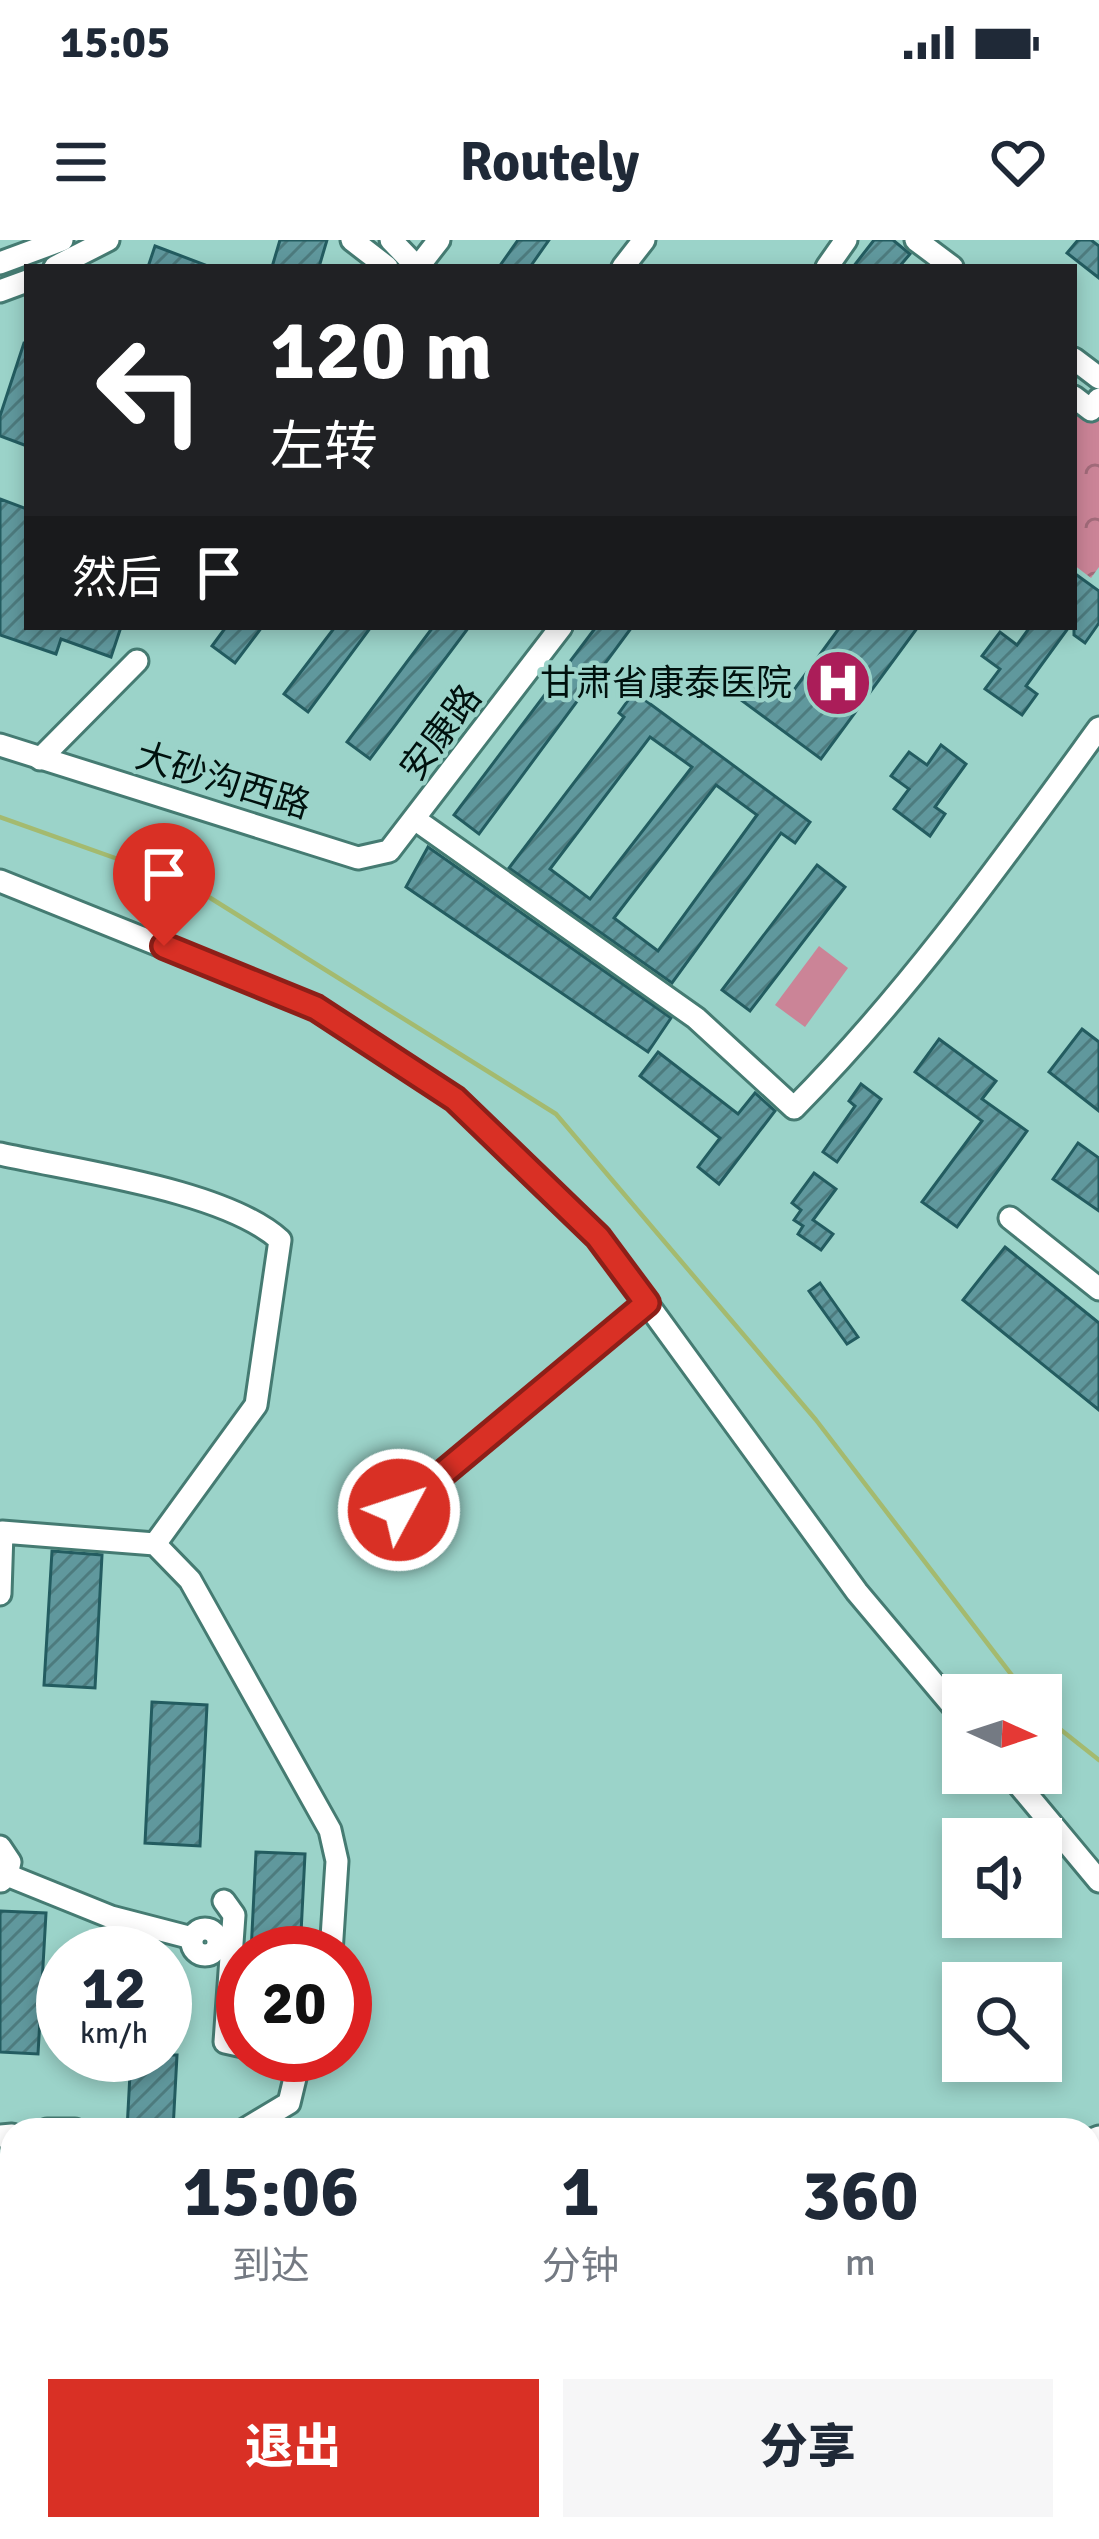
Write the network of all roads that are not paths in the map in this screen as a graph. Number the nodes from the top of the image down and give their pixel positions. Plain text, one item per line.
1 (62, 240) edge
2 (108, 240) edge
3 (352, 240) edge
4 (391, 240) edge
5 (439, 240) edge
6 (644, 240) edge
7 (0, 263) edge
8 (61, 264) edge
9 (383, 264) edge
10 (415, 264) edge
11 (420, 264) edge
12 (625, 264) edge
13 (1077, 399) edge
14 (1099, 399) edge
15 (559, 630) edge
16 (137, 661) dead end
17 (1099, 728) edge
18 (0, 745) edge
19 (40, 759) junction
20 (416, 820) junction
21 (0, 881) edge
22 (0, 1154) edge
23 (1010, 1218) dead end
24 (1099, 1289) edge
25 (647, 1303) junction
26 (399, 1510) dead end
27 (155, 1544) junction
28 (0, 1594) edge
29 (942, 1693) edge
30 (1026, 1794) edge
31 (0, 1847) edge
32 (4, 1878) edge
33 (1099, 1881) edge
34 (224, 1901) dead end
35 (230, 1926) edge
36 (333, 1926) edge
37 (216, 1950) edge
38 (294, 2082) edge
39 (264, 2118) edge

1 - 7 street
2 - 8 street
3 - 9 street
4 - 10 street
5 - 11 street
6 - 12 street
13 - 14 street
15 - 20 street, 安康路
16 - 19 street
17 - 20 street
18 - 19 street, 大砂沟西路
19 - 20 street, 大砂沟西路
21 - 25 street
22 - 27 street
23 - 24 street
25 - 26 street
25 - 29 street
27 - 28 street
27 - 36 street
30 - 33 street
31 - 32 street
32 - 37 street
34 - 35 street
38 - 39 street

